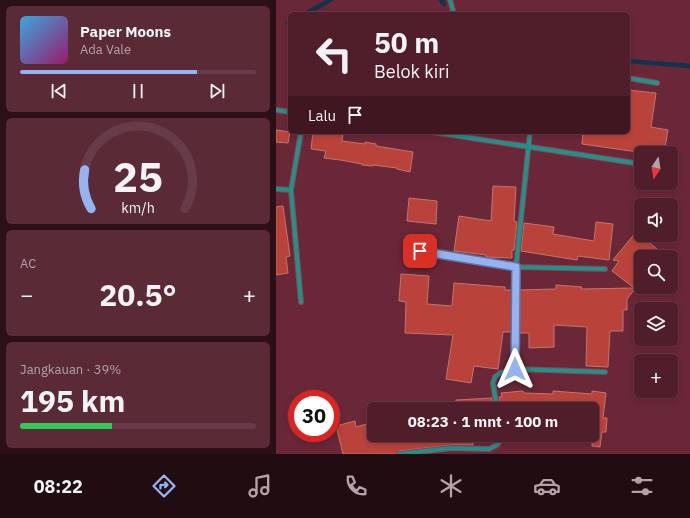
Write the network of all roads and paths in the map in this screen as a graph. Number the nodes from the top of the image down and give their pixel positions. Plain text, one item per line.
1 (450, 0) edge
2 (453, 12) edge
3 (630, 78) edge
4 (657, 83) dead end
5 (276, 110) edge
6 (288, 112) edge
7 (301, 134) edge
8 (445, 134) edge
9 (530, 134) edge
10 (528, 147) junction
11 (634, 163) edge
12 (276, 189) edge
13 (290, 190) junction
14 (420, 251) dead end
15 (516, 267) junction
16 (605, 270) dead end
17 (301, 302) dead end
18 (515, 369) junction
19 (605, 372) dead end
20 (496, 402) edge
21 (499, 442) edge
22 (489, 449) junction
23 (400, 454) edge
24 (488, 454) edge

1 - 2 street
3 - 4 street
5 - 6 street
7 - 13 street
8 - 10 street
9 - 10 street
10 - 11 street
10 - 15 street
12 - 13 street
13 - 17 street
14 - 15 street
15 - 16 street
15 - 18 street
18 - 19 street
18 - 20 street
21 - 22 street
22 - 23 street
22 - 24 street

